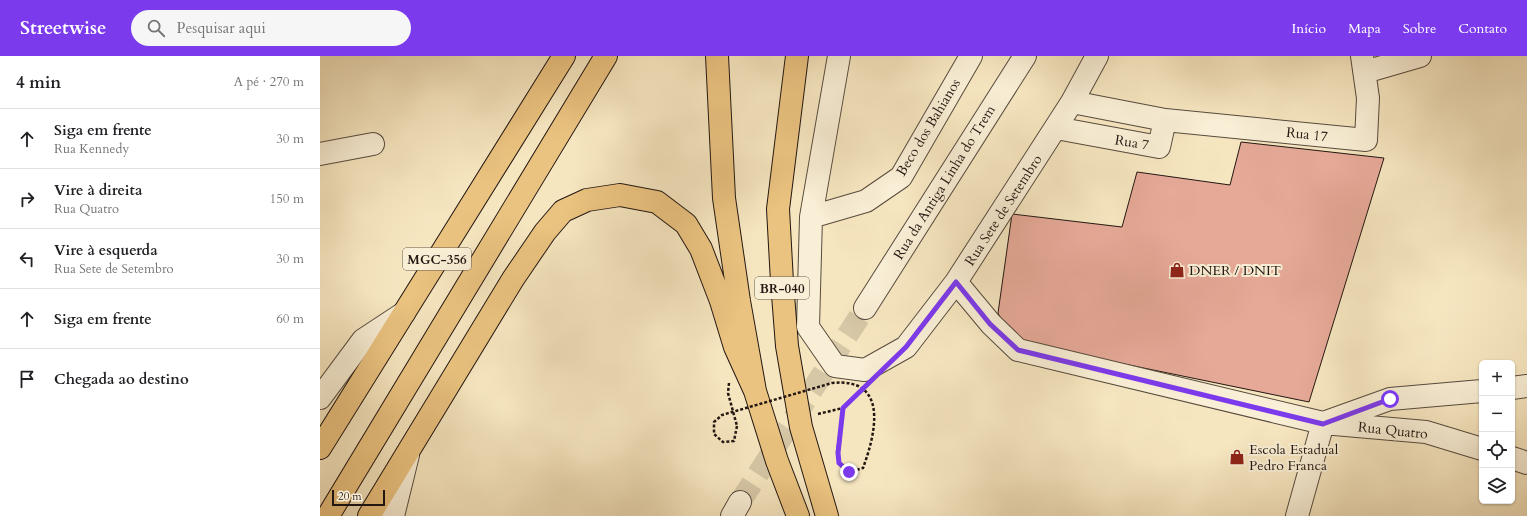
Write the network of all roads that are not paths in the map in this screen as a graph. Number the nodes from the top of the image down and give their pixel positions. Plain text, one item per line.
1 (564, 56) edge
2 (606, 56) edge
3 (717, 56) edge
4 (797, 56) edge
5 (839, 56) edge
6 (971, 56) edge
7 (1025, 56) edge
8 (1096, 56) edge
9 (1420, 56) edge
10 (1363, 64) edge
11 (1072, 102) junction
12 (1165, 120) junction
13 (1056, 128) junction
14 (374, 144) dead end
15 (320, 154) edge
16 (811, 217) junction
17 (956, 282) junction
18 (865, 308) tunnel mouth
19 (404, 313) junction
20 (1527, 386) edge
21 (1515, 388) edge
22 (323, 389) edge
23 (754, 391) junction
24 (1479, 391) edge
25 (1323, 424) junction
26 (320, 448) edge
27 (1479, 448) edge
28 (409, 450) junction
29 (1515, 459) edge
30 (1527, 463) edge
31 (328, 516) edge
32 (369, 516) edge
33 (393, 516) edge
34 (798, 516) edge
35 (827, 516) edge
36 (1298, 516) edge

1 - 19 highway, MGC-356
2 - 31 highway, MGC-356
3 - 23 highway, BR-040
4 - 35 highway, BR-040
5 - 16 street, Rua Sete de Setembro
6 - 16 street, Beco dos Bahianos
7 - 18 street, Rua da Antiga Linha do Trem
8 - 11 street, Rua Sete de Setembro
9 - 10 street
10 - 12 street, Rua 17
11 - 12 street, Rua 7
11 - 13 street, Rua Sete de Setembro
12 - 13 street, Rua 7
13 - 17 street, Rua Sete de Setembro
14 - 15 street
16 - 17 street, Rua Sete de Setembro
17 - 25 street, Rua Quatro
19 - 22 street
19 - 26 highway, MGC-356
20 - 21 street
23 - 28 highway
23 - 34 highway, BR-040
24 - 25 street
25 - 27 street, Rua Quatro
25 - 36 street
28 - 32 highway
28 - 33 street
29 - 30 street

